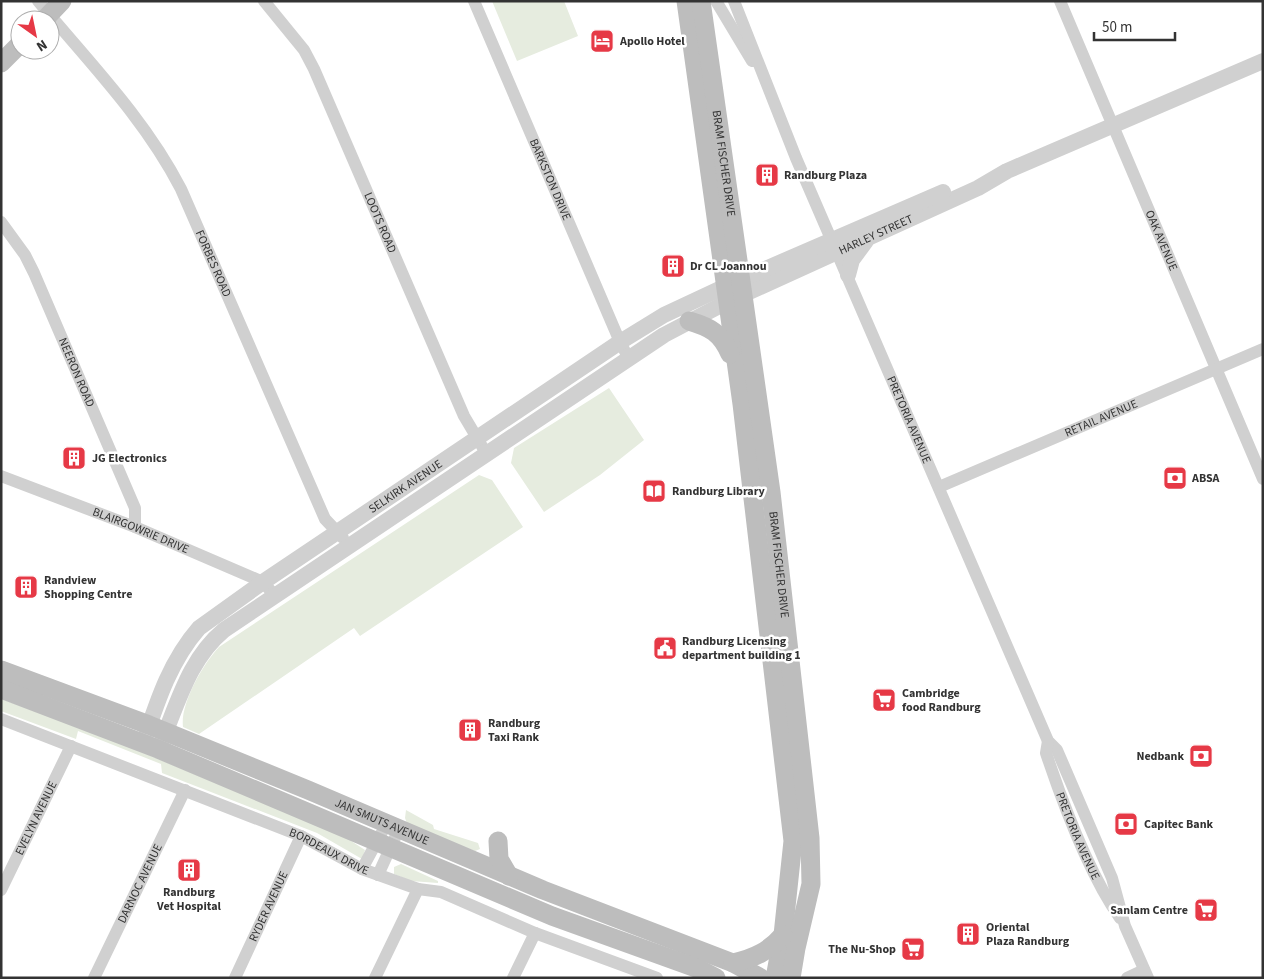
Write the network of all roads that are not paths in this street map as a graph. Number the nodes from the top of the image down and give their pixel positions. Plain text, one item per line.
1 (264, 1) edge
2 (474, 1) edge
3 (686, 1) edge
4 (701, 1) edge
5 (716, 1) edge
6 (734, 1) edge
7 (1060, 1) edge
8 (48, 9) edge
9 (10, 54) edge
10 (1263, 61) edge
11 (1, 63) edge
12 (771, 96) junction
13 (1113, 125) junction
14 (1007, 171) junction
15 (1, 222) edge
16 (870, 238) junction
17 (835, 246) junction
18 (848, 275) junction
19 (734, 290) junction
20 (688, 321) junction
21 (620, 342) junction
22 (1263, 349) edge
23 (628, 357) junction
24 (736, 370) junction
25 (1216, 370) junction
26 (476, 439) junction
27 (486, 453) junction
28 (1, 476) edge
29 (1263, 479) edge
30 (940, 488) junction
31 (135, 527) junction
32 (338, 532) junction
33 (350, 546) junction
34 (263, 582) junction
35 (275, 596) junction
36 (1, 670) edge
37 (1, 689) edge
38 (1, 720) edge
39 (154, 738) junction
40 (71, 746) junction
41 (185, 790) junction
42 (393, 826) junction
43 (301, 836) junction
44 (498, 841) dead end
45 (383, 846) junction
46 (362, 869) junction
47 (378, 875) junction
48 (509, 876) junction
49 (812, 884) junction
50 (418, 889) junction
51 (1, 890) edge
52 (535, 932) junction
53 (783, 935) junction
54 (663, 958) junction
55 (733, 963) junction
56 (1146, 974) edge
57 (652, 977) edge
58 (94, 978) edge
59 (235, 978) edge
60 (375, 978) edge
61 (513, 978) edge
62 (716, 978) edge
63 (761, 978) edge
64 (775, 978) edge
65 (791, 978) edge
66 (801, 978) edge
67 (1127, 978) edge

1 - 26 street, LOOTS ROAD
2 - 21 street, BARKSTON DRIVE
3 - 19 main road, BRAM FISCHER DRIVE
4 - 19 main road, BRAM FISCHER DRIVE
5 - 12 street, PRETORIA AVENUE
6 - 12 street, PRETORIA AVENUE
7 - 13 street, OAK AVENUE
8 - 32 street, FORBES ROAD
9 - 11 main road
10 - 13 street, HARLEY STREET
12 - 17 street, PRETORIA AVENUE
13 - 14 street, HARLEY STREET
13 - 25 street, OAK AVENUE
14 - 16 street, HARLEY STREET
14 - 17 street, HARLEY STREET
15 - 31 street, NEERON ROAD
16 - 17 street, HARLEY STREET
16 - 18 street
17 - 18 street, PRETORIA AVENUE
17 - 19 street, HARLEY STREET
18 - 30 street, PRETORIA AVENUE
19 - 20 street, SELKIRK AVENUE
19 - 21 street, SELKIRK AVENUE
19 - 24 main road, BRAM FISCHER DRIVE
19 - 49 main road, BRAM FISCHER DRIVE
20 - 23 street, SELKIRK AVENUE
20 - 24 main road
21 - 23 street, BARKSTON DRIVE
21 - 26 street, SELKIRK AVENUE
22 - 25 street, RETAIL AVENUE
23 - 27 street, SELKIRK AVENUE
24 - 53 main road, BRAM FISCHER DRIVE
25 - 29 street, OAK AVENUE
25 - 30 street, RETAIL AVENUE
26 - 27 street, LOOTS ROAD
26 - 32 street, SELKIRK AVENUE
27 - 33 street, SELKIRK AVENUE
28 - 31 street, BLAIRGOWRIE DRIVE
30 - 56 street, PRETORIA AVENUE
31 - 34 street, BLAIRGOWRIE DRIVE
32 - 33 street, FORBES ROAD
32 - 34 street, SELKIRK AVENUE
33 - 35 street, SELKIRK AVENUE
34 - 35 street, BLAIRGOWRIE DRIVE
34 - 39 street, SELKIRK AVENUE
35 - 39 street, SELKIRK AVENUE
36 - 39 main road, JAN SMUTS AVENUE
37 - 39 main road, JAN SMUTS AVENUE
38 - 40 street, BORDEAUX DRIVE
39 - 42 main road, JAN SMUTS AVENUE
39 - 45 main road, JAN SMUTS AVENUE
40 - 41 street, BORDEAUX DRIVE
40 - 51 street, EVELYN AVENUE
41 - 43 street, BORDEAUX DRIVE
41 - 58 street, DARNOC AVENUE
42 - 45 street
42 - 48 main road, JAN SMUTS AVENUE
43 - 46 street, BORDEAUX DRIVE
43 - 59 street, RYDER AVENUE
44 - 48 main road
45 - 46 street
45 - 47 street
45 - 54 main road, JAN SMUTS AVENUE
46 - 47 street, BORDEAUX DRIVE
47 - 50 street, BORDEAUX DRIVE
48 - 55 main road, JAN SMUTS AVENUE
49 - 65 main road, BRAM FISCHER DRIVE
49 - 66 main road
50 - 52 street, BORDEAUX DRIVE
50 - 60 street
52 - 57 street, BORDEAUX DRIVE
52 - 61 street
53 - 55 main road
53 - 64 main road, BRAM FISCHER DRIVE
54 - 57 street
54 - 62 main road, JAN SMUTS AVENUE
55 - 63 main road, JAN SMUTS AVENUE
56 - 67 street

